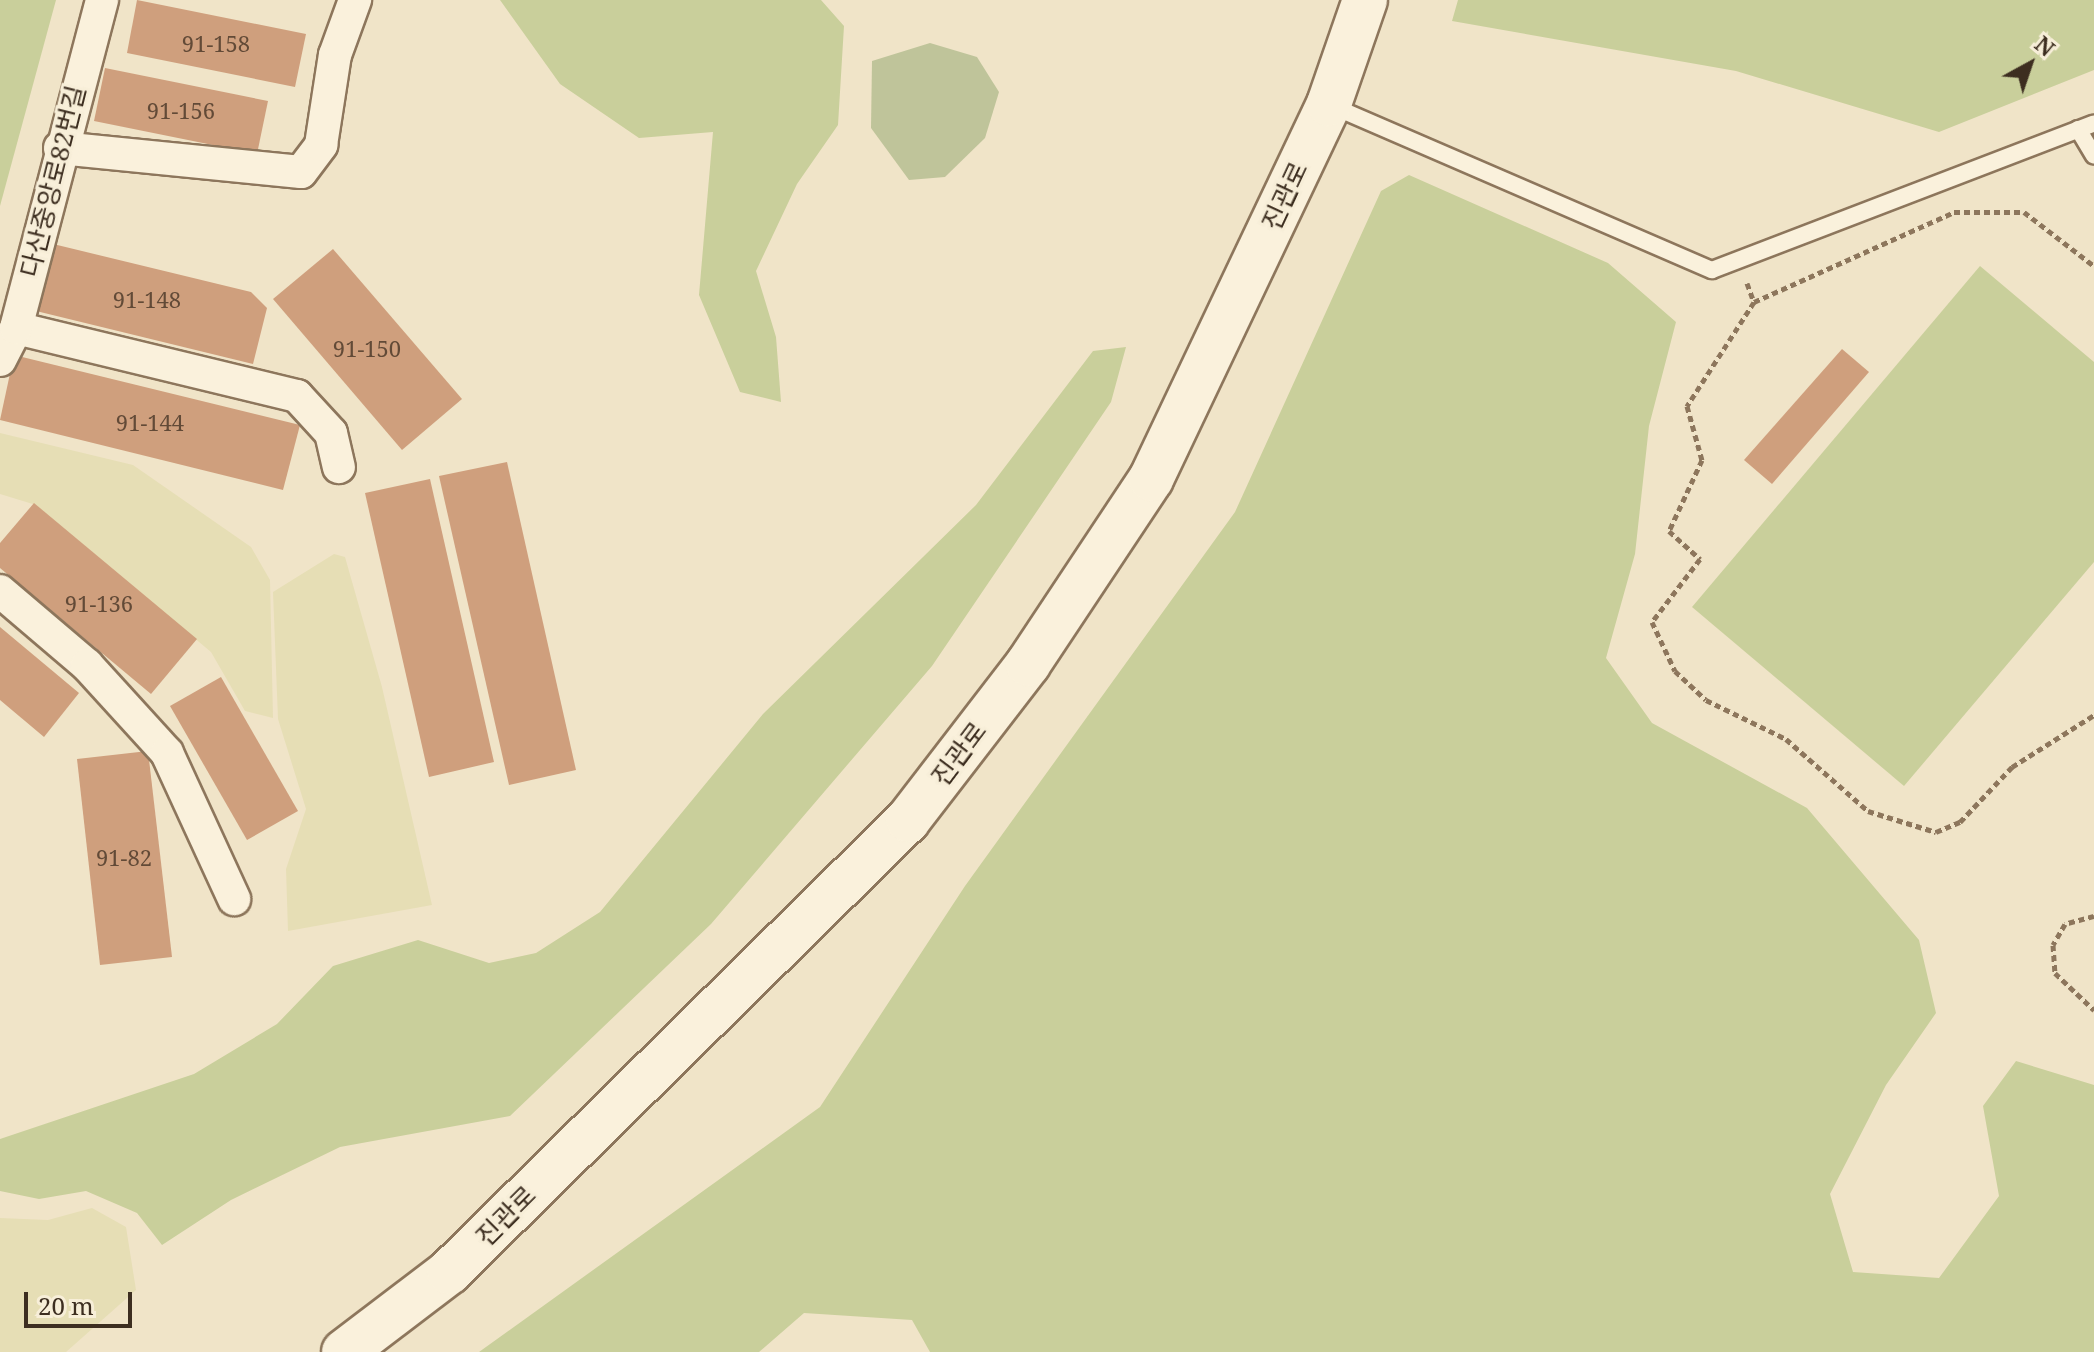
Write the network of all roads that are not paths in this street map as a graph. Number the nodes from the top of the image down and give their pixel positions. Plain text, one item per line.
1 (102, 0) edge
2 (355, 0) edge
3 (1365, 0) edge
4 (1329, 104) junction
5 (2094, 123) edge
6 (2078, 129) junction
7 (60, 148) junction
8 (2094, 156) edge
9 (16, 328) junction
10 (0, 360) edge
11 (339, 467) dead end
12 (0, 591) edge
13 (234, 899) dead end
14 (344, 1352) edge

1 - 7 street, 다산중앙로82번길
2 - 7 street
3 - 4 main road, 진관로
4 - 6 lane
4 - 14 main road, 진관로
5 - 6 lane
6 - 8 lane
7 - 9 street, 다산중앙로82번길
9 - 10 street, 다산중앙로82번길
9 - 11 street
12 - 13 street

